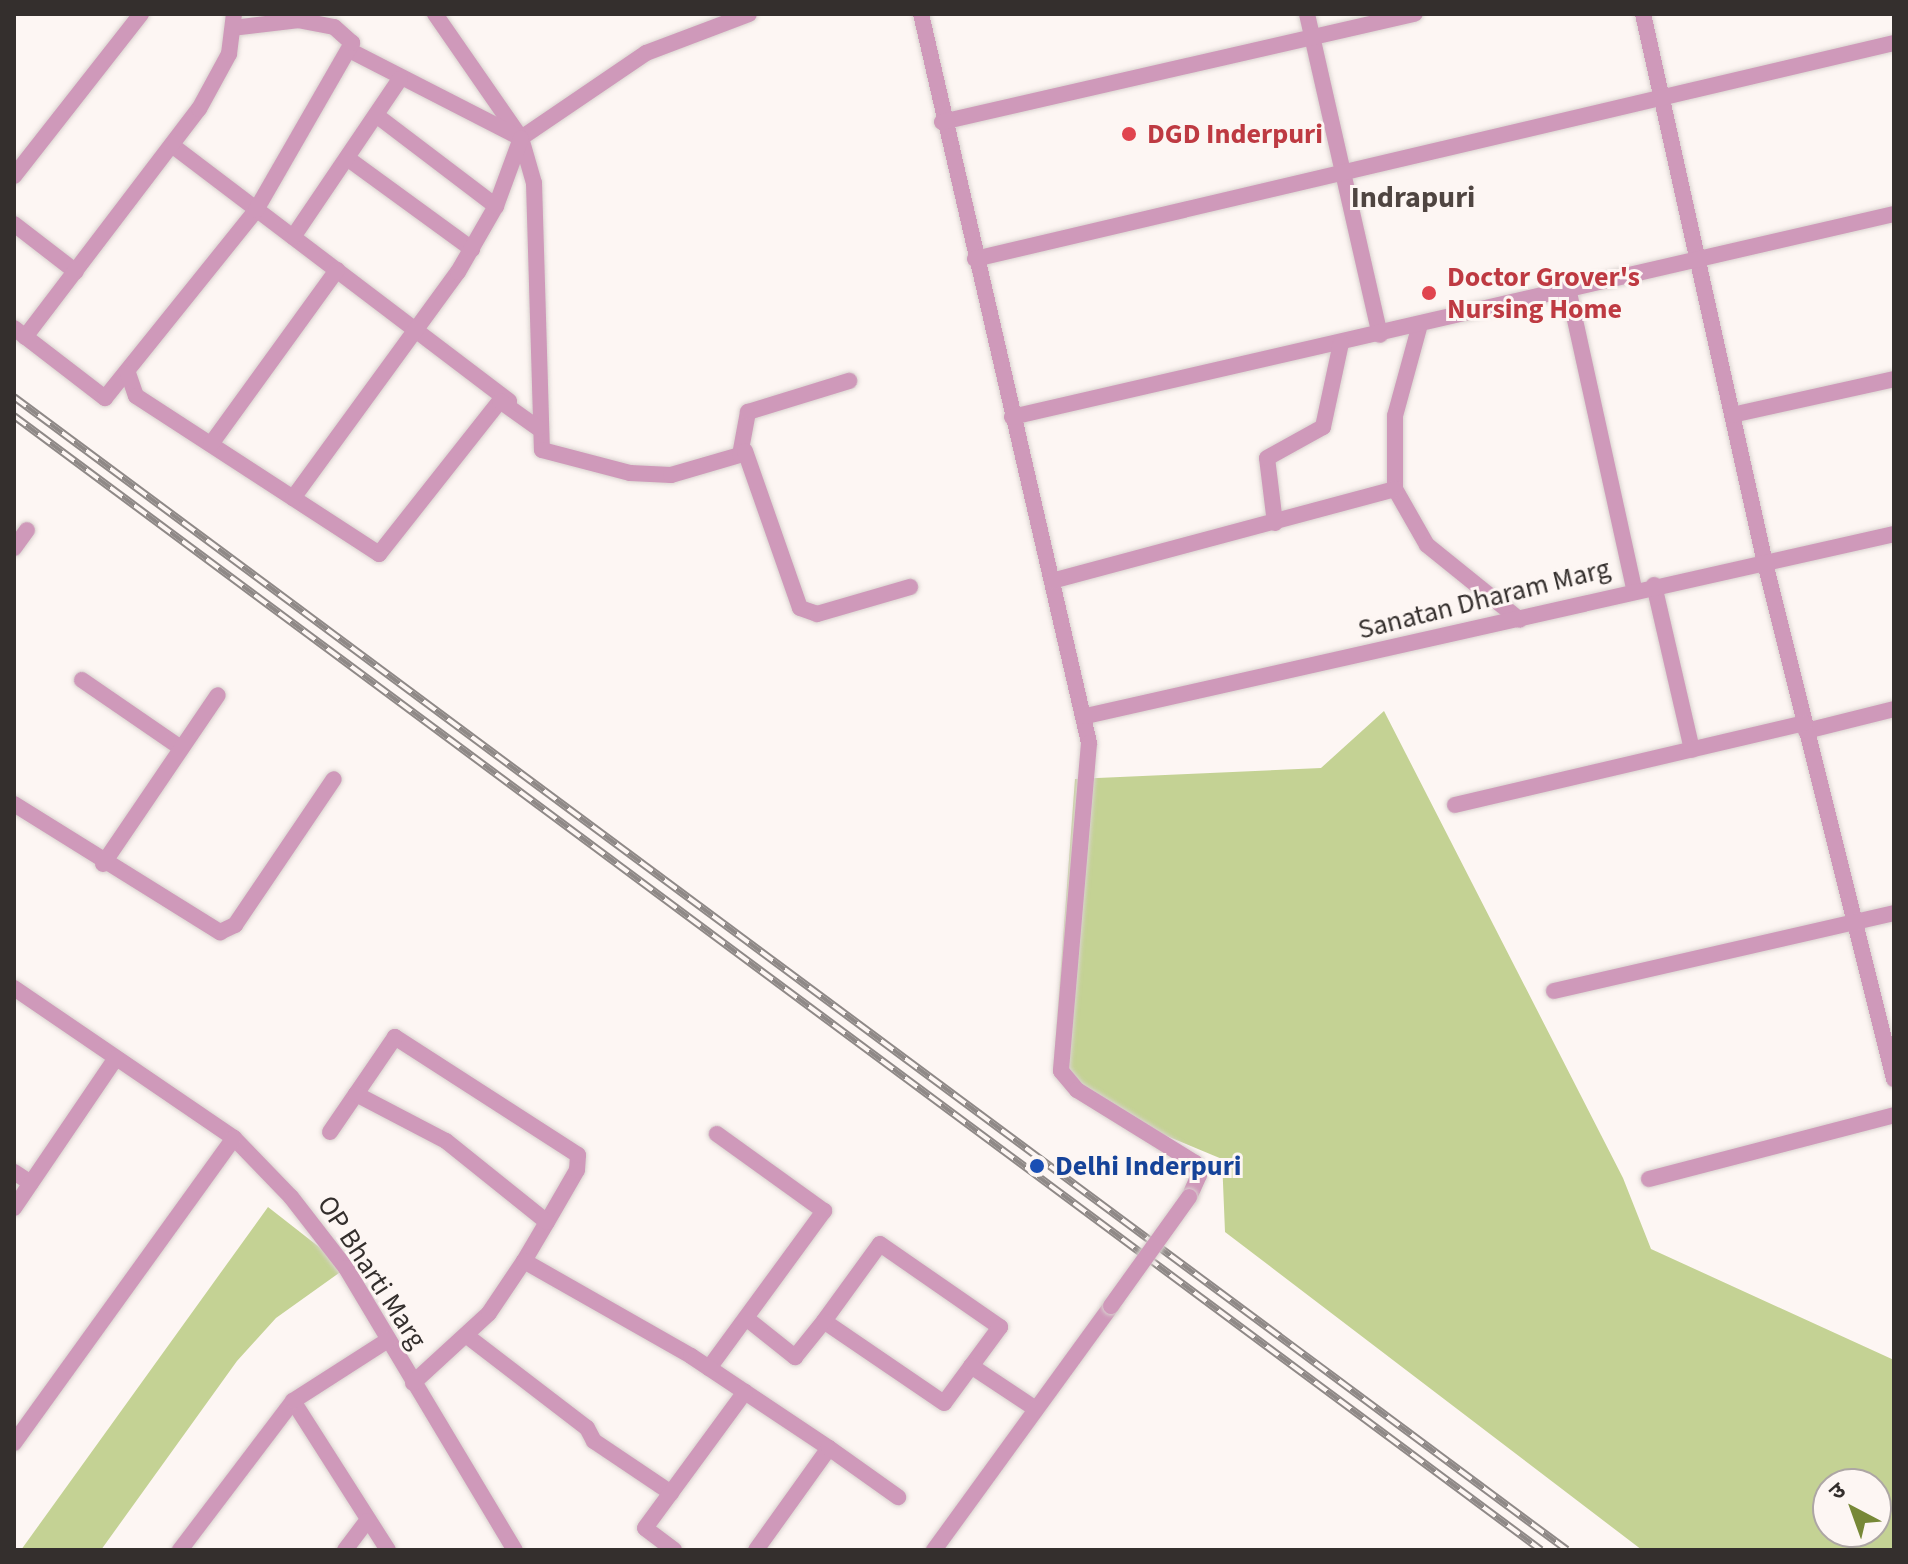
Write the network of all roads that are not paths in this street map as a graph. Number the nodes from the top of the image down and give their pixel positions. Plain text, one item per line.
1 (141, 14) edge
2 (435, 14) edge
3 (749, 14) edge
4 (921, 14) edge
5 (1307, 14) edge
6 (1415, 14) edge
7 (1643, 14) edge
8 (233, 21) edge
9 (1312, 38) junction
10 (1894, 43) edge
11 (351, 51) junction
12 (400, 79) junction
13 (1660, 93) junction
14 (376, 115) junction
15 (942, 122) junction
16 (521, 138) junction
17 (173, 146) junction
18 (347, 158) junction
19 (14, 176) edge
20 (1339, 178) junction
21 (496, 206) junction
22 (256, 210) junction
23 (1894, 214) edge
24 (14, 224) edge
25 (293, 237) junction
26 (472, 249) junction
27 (1697, 257) junction
28 (975, 259) junction
29 (337, 270) junction
30 (76, 272) junction
31 (1568, 288) junction
32 (1419, 328) junction
33 (418, 329) junction
34 (19, 332) edge
35 (1380, 335) junction
36 (1341, 343) junction
37 (128, 373) junction
38 (1894, 379) edge
39 (849, 381) dead end
40 (509, 401) junction
41 (1732, 415) junction
42 (1012, 417) junction
43 (538, 428) junction
44 (211, 444) junction
45 (745, 451) junction
46 (1395, 489) junction
47 (293, 498) junction
48 (1275, 523) junction
49 (27, 530) dead end
50 (1894, 534) edge
51 (14, 548) edge
52 (1765, 563) junction
53 (1052, 581) junction
54 (1654, 585) junction
55 (910, 587) dead end
56 (1634, 589) junction
57 (1520, 620) junction
58 (82, 680) dead end
59 (218, 695) dead end
60 (1894, 709) edge
61 (1086, 716) junction
62 (1805, 727) junction
63 (181, 748) junction
64 (1692, 750) junction
65 (334, 779) dead end
66 (14, 804) edge
67 (1455, 805) dead end
68 (103, 864) junction
69 (1894, 913) edge
70 (1853, 921) junction
71 (14, 988) edge
72 (1554, 991) dead end
73 (116, 1058) junction
74 (1894, 1079) edge
75 (356, 1094) junction
76 (1894, 1115) edge
77 (330, 1132) dead end
78 (717, 1134) dead end
79 (234, 1138) junction
80 (14, 1172) edge
81 (1649, 1179) dead end
82 (31, 1183) junction
83 (14, 1208) edge
84 (547, 1222) junction
85 (524, 1261) junction
86 (746, 1318) junction
87 (824, 1321) junction
88 (467, 1336) junction
89 (388, 1340) junction
90 (971, 1366) junction
91 (709, 1368) junction
92 (413, 1383) junction
93 (745, 1392) junction
94 (293, 1401) junction
95 (1036, 1409) junction
96 (14, 1443) edge
97 (829, 1448) junction
98 (671, 1493) junction
99 (898, 1497) dead end
100 (367, 1521) junction
101 (513, 1549) edge
102 (180, 1550) edge
103 (345, 1550) edge
104 (388, 1550) edge
105 (674, 1550) edge
106 (756, 1550) edge
107 (934, 1550) edge

1 - 19 street
2 - 16 street
3 - 16 street
4 - 15 street
5 - 9 street
6 - 9 street
7 - 13 street
8 - 11 street
8 - 17 street
9 - 15 street
9 - 20 street
10 - 13 street
11 - 12 street
11 - 22 street
12 - 14 street
12 - 16 street
13 - 20 street
13 - 27 street
14 - 18 street
14 - 21 street
15 - 28 street
16 - 21 street
16 - 43 street
17 - 22 street
17 - 30 street
18 - 25 street
18 - 26 street
20 - 28 street
20 - 35 street
21 - 26 street
22 - 25 street
22 - 37 street
23 - 27 street
24 - 30 street
25 - 29 street
26 - 33 street
27 - 31 street
27 - 41 street
28 - 42 street
29 - 33 street
29 - 44 street
30 - 34 street
31 - 32 street
31 - 56 street
32 - 35 street
32 - 46 street
33 - 40 street
33 - 47 street
34 - 37 street
35 - 36 street
36 - 42 street
36 - 48 street
37 - 44 street
38 - 41 street
39 - 45 street
40 - 43 street
40 - 47 street
41 - 52 street
42 - 53 street
43 - 45 street
44 - 47 street
45 - 55 street
46 - 48 street
46 - 57 street
48 - 53 street
49 - 51 street
50 - 52 street, Sanatan Dharam Marg
52 - 54 street, Sanatan Dharam Marg
52 - 62 street
53 - 61 street
54 - 56 street, Sanatan Dharam Marg
54 - 64 street
56 - 57 street, Sanatan Dharam Marg
57 - 61 street, Sanatan Dharam Marg
58 - 63 street
59 - 63 street
60 - 62 street
61 - 95 street, bridge
62 - 64 street
62 - 70 street
63 - 68 street
64 - 67 street
65 - 68 street
66 - 68 street
69 - 70 street
70 - 72 street
70 - 74 street
71 - 73 street, OP Bharti Marg
73 - 79 street, OP Bharti Marg
73 - 82 street
75 - 77 street
75 - 84 street
75 - 84 street
76 - 81 street
78 - 86 street
79 - 89 street, OP Bharti Marg
79 - 96 street
80 - 82 street
82 - 83 street
84 - 85 street
85 - 88 street
85 - 91 street
86 - 87 street
86 - 91 street
87 - 90 street
87 - 90 street
88 - 92 street
88 - 98 street
89 - 92 street, OP Bharti Marg
89 - 94 street
90 - 95 street
91 - 93 street
92 - 101 street, OP Bharti Marg
93 - 97 street
93 - 98 street
94 - 100 street
94 - 102 street
95 - 107 street
97 - 99 street
97 - 106 street
98 - 105 street
100 - 103 street
100 - 104 street

